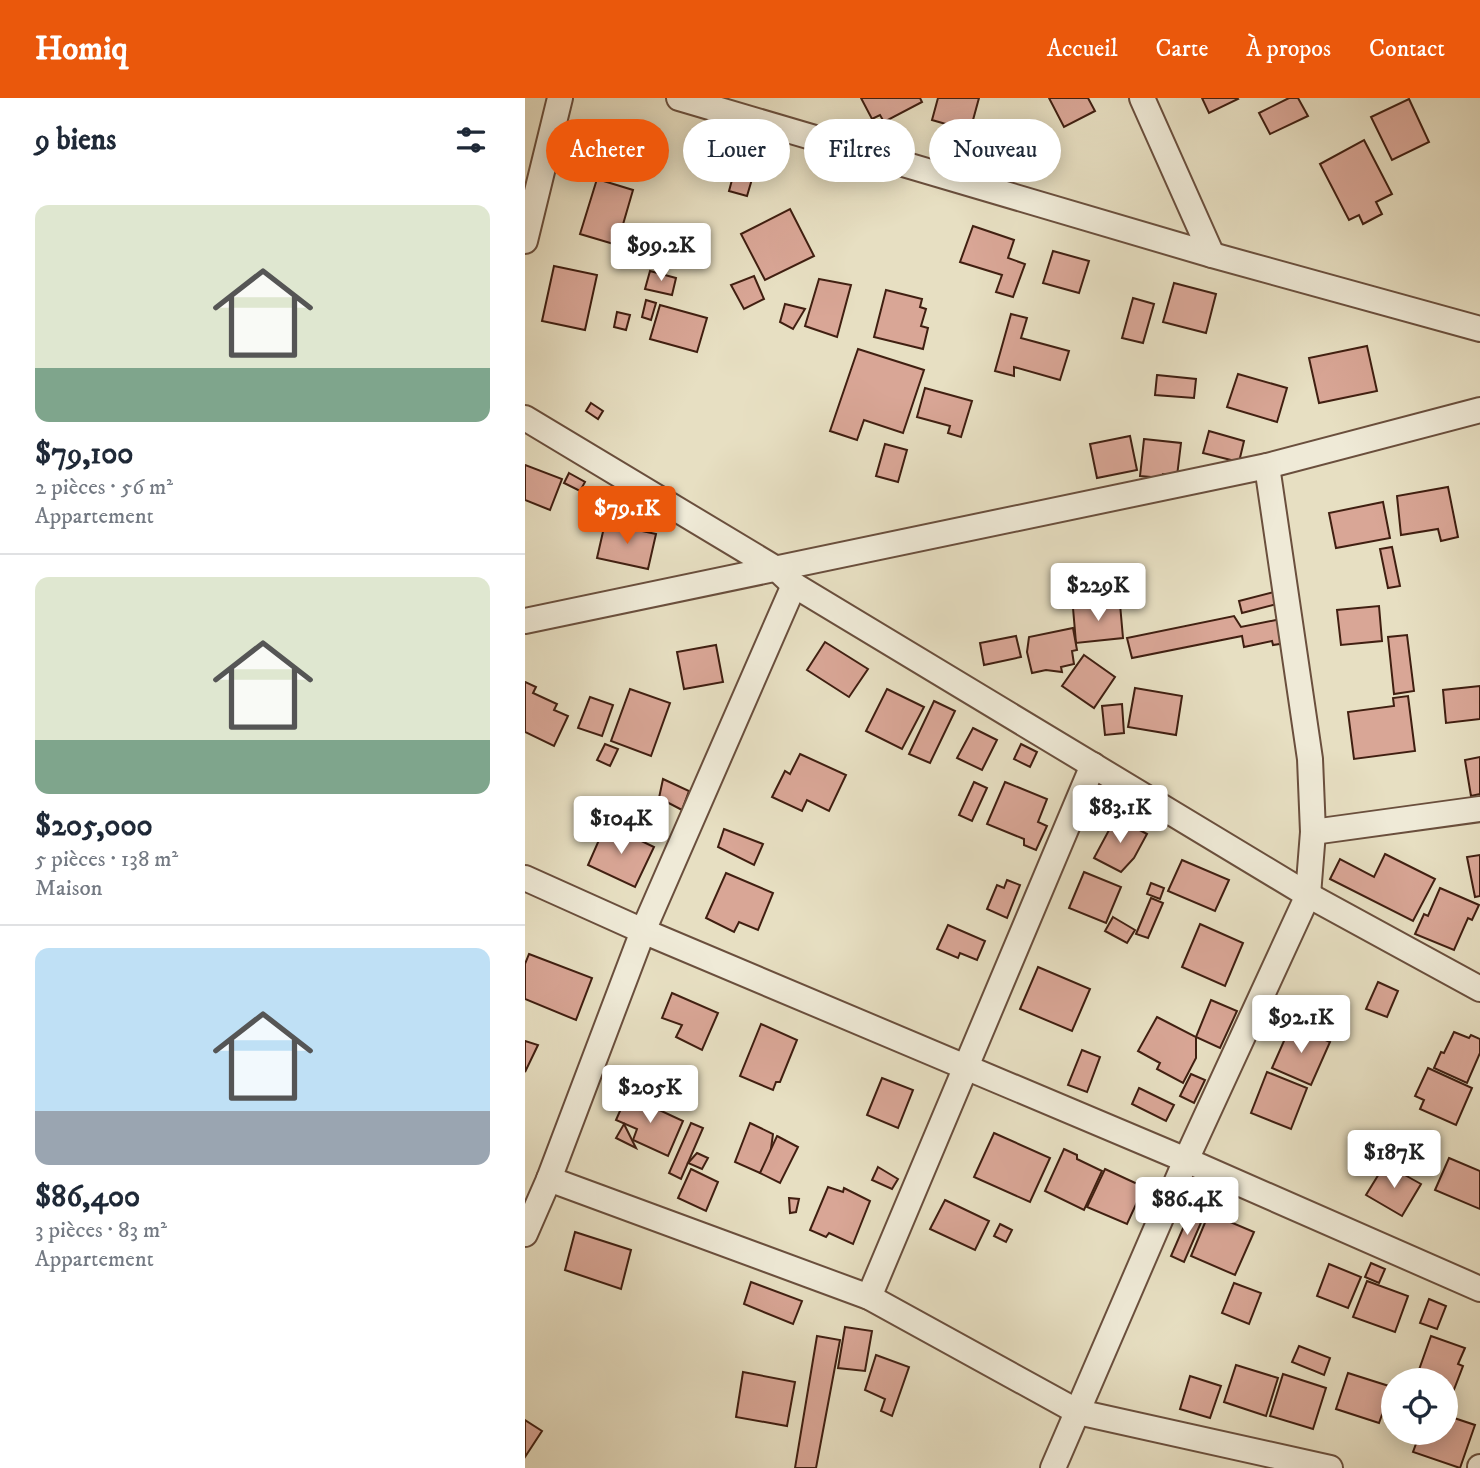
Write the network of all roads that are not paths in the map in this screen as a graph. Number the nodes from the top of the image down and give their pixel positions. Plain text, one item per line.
1 (560, 98) edge
2 (679, 98) edge
3 (1142, 98) edge
4 (525, 241) edge
5 (1212, 255) junction
6 (1480, 329) edge
7 (1480, 410) edge
8 (525, 418) edge
9 (1267, 467) junction
10 (786, 578) junction
11 (525, 621) edge
12 (1093, 765) junction
13 (1480, 809) edge
14 (1313, 832) junction
15 (525, 878) edge
16 (1308, 895) junction
17 (643, 931) junction
18 (1480, 989) edge
19 (966, 1067) junction
20 (1187, 1160) junction
21 (549, 1179) junction
22 (525, 1234) edge
23 (1480, 1289) edge
24 (869, 1297) junction
25 (1079, 1412) junction
26 (1053, 1468) edge
27 (1331, 1468) edge

1 - 4 street
2 - 5 street
3 - 5 street
5 - 6 street
7 - 9 street
8 - 10 street
9 - 10 street
9 - 14 street
10 - 11 street
10 - 12 street
10 - 17 street
12 - 16 street
12 - 19 street
13 - 14 street
14 - 16 street
15 - 17 street
16 - 18 street
16 - 20 street
17 - 19 street
17 - 21 street
19 - 20 street
19 - 24 street
20 - 23 street
20 - 25 street
21 - 22 street
21 - 24 street
24 - 25 street
25 - 26 street
25 - 27 street

